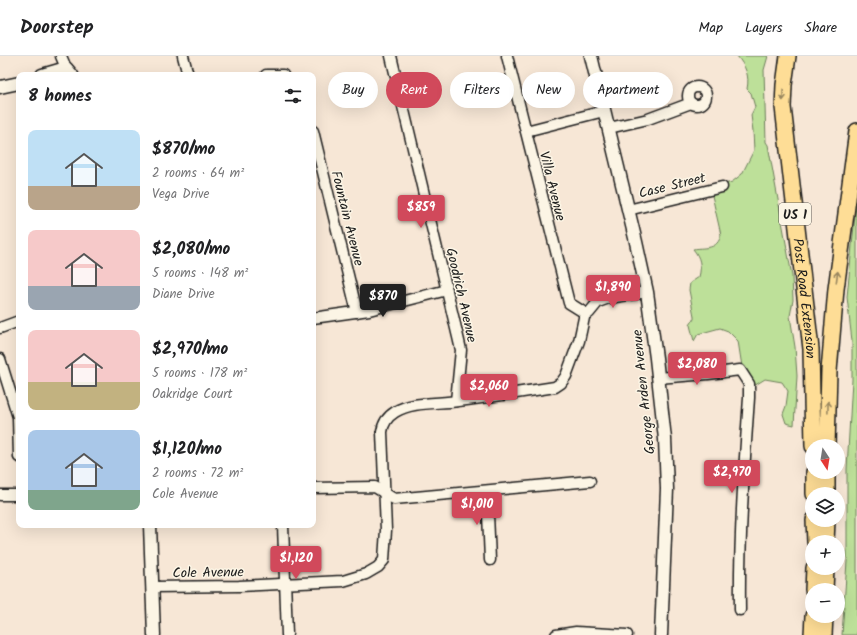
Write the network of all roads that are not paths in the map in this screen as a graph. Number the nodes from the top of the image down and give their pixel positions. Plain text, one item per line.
1 (61, 56) edge
2 (183, 56) edge
3 (391, 56) edge
4 (507, 56) edge
5 (591, 56) edge
6 (788, 56) edge
7 (69, 71) edge
8 (187, 72) edge
9 (16, 84) edge
10 (0, 87) edge
11 (691, 103) dead end
12 (604, 110) junction
13 (609, 128) junction
14 (526, 131) junction
15 (857, 131) edge
16 (316, 143) edge
17 (722, 187) dead end
18 (628, 210) junction
19 (447, 290) junction
20 (647, 292) junction
21 (357, 312) junction
22 (586, 313) junction
23 (316, 318) edge
24 (16, 323) edge
25 (0, 328) edge
26 (0, 359) edge
27 (658, 378) junction
28 (456, 401) junction
29 (16, 411) edge
30 (814, 439) edge
31 (827, 439) edge
32 (590, 481) dead end
33 (316, 488) edge
34 (487, 491) junction
35 (385, 493) junction
36 (0, 495) edge
37 (16, 495) edge
38 (150, 528) edge
39 (283, 528) edge
40 (490, 560) dead end
41 (285, 584) junction
42 (152, 587) junction
43 (740, 610) dead end
44 (812, 623) edge
45 (825, 623) edge
46 (154, 635) edge
47 (286, 635) edge
48 (556, 635) edge
49 (627, 635) edge
50 (661, 635) edge
51 (812, 635) edge
52 (824, 635) edge

1 - 7 street
2 - 8 street
3 - 19 street, Goodrich Avenue
4 - 14 street, Villa Avenue
5 - 12 street, George Arden Avenue
6 -> 30 main road, Post Road Extension / US 1
9 - 10 street
11 - 13 street
12 - 13 street, George Arden Avenue
12 - 14 street
13 - 18 street, George Arden Avenue
14 - 22 street, Villa Avenue
31 -> 15 main road, Post Road Extension
16 - 21 street, Fountain Avenue
17 - 18 street, Case Street
18 - 20 street, George Arden Avenue
19 - 21 street
19 - 28 street, Goodrich Avenue
20 - 22 street
20 - 27 street, George Arden Avenue
21 - 23 street
22 - 28 street, Cole Avenue
24 - 25 street
26 - 29 street
27 - 43 street
27 - 50 street, George Arden Avenue
28 - 35 street, Cole Avenue
32 - 34 street
33 - 35 street
34 - 35 street
34 - 40 street
35 - 41 street, Cole Avenue
36 - 37 street
38 - 42 street
39 - 41 street
41 - 42 street, Cole Avenue
41 - 47 street
42 - 46 street
44 - 51 main road
45 - 52 main road
48 - 49 street

